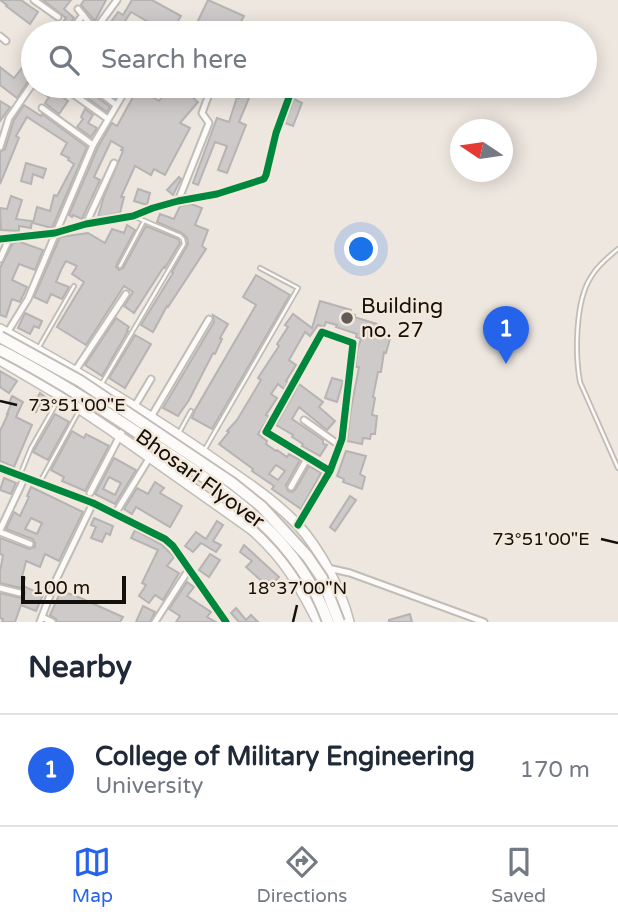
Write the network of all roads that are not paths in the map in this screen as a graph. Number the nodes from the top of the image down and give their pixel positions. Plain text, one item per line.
1 (34, 0) edge
2 (117, 0) edge
3 (58, 16) dead end
4 (75, 21) edge
5 (88, 21) edge
6 (104, 21) edge
7 (0, 36) edge
8 (6, 41) dead end
9 (23, 98) edge
10 (79, 98) edge
11 (106, 98) edge
12 (121, 98) edge
13 (208, 98) edge
14 (289, 98) edge
15 (116, 106) junction
16 (42, 108) dead end
17 (108, 119) junction
18 (93, 145) junction
19 (0, 147) edge
20 (114, 163) dead end
21 (178, 201) junction
22 (132, 216) junction
23 (144, 221) junction
24 (86, 224) junction
25 (55, 233) junction
26 (10, 237) junction
27 (0, 239) edge
28 (618, 249) edge
29 (0, 259) edge
30 (120, 266) dead end
31 (260, 268) dead end
32 (74, 286) dead end
33 (126, 294) dead end
34 (209, 319) dead end
35 (2, 333) edge
36 (0, 350) edge
37 (37, 350) junction
38 (0, 360) edge
39 (75, 371) junction
40 (151, 379) dead end
41 (101, 386) junction
42 (61, 396) junction
43 (134, 407) junction
44 (80, 409) junction
45 (191, 411) dead end
46 (150, 417) junction
47 (304, 420) dead end
48 (178, 435) junction
49 (120, 436) junction
50 (340, 445) junction
51 (203, 452) junction
52 (149, 457) junction
53 (307, 457) junction
54 (0, 468) edge
55 (618, 468) edge
56 (330, 471) junction
57 (22, 476) junction
58 (40, 482) junction
59 (291, 487) dead end
60 (90, 493) dead end
61 (93, 503) junction
62 (115, 514) junction
63 (298, 526) junction
64 (0, 531) edge
65 (30, 544) dead end
66 (328, 568) junction
67 (189, 569) junction
68 (0, 587) edge
69 (20, 593) dead end
70 (41, 620) edge
71 (52, 622) edge
72 (155, 622) edge
73 (226, 622) edge
74 (318, 622) edge
75 (328, 622) edge
76 (339, 622) edge
77 (349, 622) edge
78 (484, 622) edge

1 - 3 street
2 - 6 street
4 - 5 street
7 - 8 street
9 - 19 street
10 - 17 street
11 - 15 street
12 - 15 street
13 - 21 street
14 - 21 street
15 - 17 street
16 - 18 street
17 - 18 street
18 - 25 street
20 - 24 street
21 - 22 street
22 - 23 lane
22 - 24 street
23 - 30 lane
23 - 41 lane
24 - 25 street
25 - 26 street
25 - 35 street
26 - 27 street
26 - 29 street
28 - 55 lane
31 - 51 lane
32 - 37 lane
33 - 39 street
34 - 46 street
35 - 37 main road
35 - 76 highway, Bhosari Flyover, bridge
36 - 75 highway, Bhosari Flyover, bridge
37 - 39 main road
38 - 42 main road
39 - 41 main road
40 - 43 street
41 - 43 main road
42 - 44 main road
42 - 57 lane
43 - 46 main road
43 - 49 street
44 - 49 main road
44 - 58 lane
45 - 48 lane
46 - 48 main road
47 - 50 street
48 - 51 main road
49 - 52 main road
49 - 60 street
50 - 53 street
50 - 56 street
51 - 63 main road
52 - 62 street
52 - 74 main road
53 - 56 street
53 - 59 street
54 - 57 street
56 - 63 street
57 - 58 street
57 - 64 street
58 - 61 street
61 - 62 street
61 - 70 street
62 - 67 street
63 - 66 main road
64 - 65 street
66 - 77 main road
66 - 78 street
67 - 72 street
67 - 73 street
68 - 69 street
70 - 71 street

